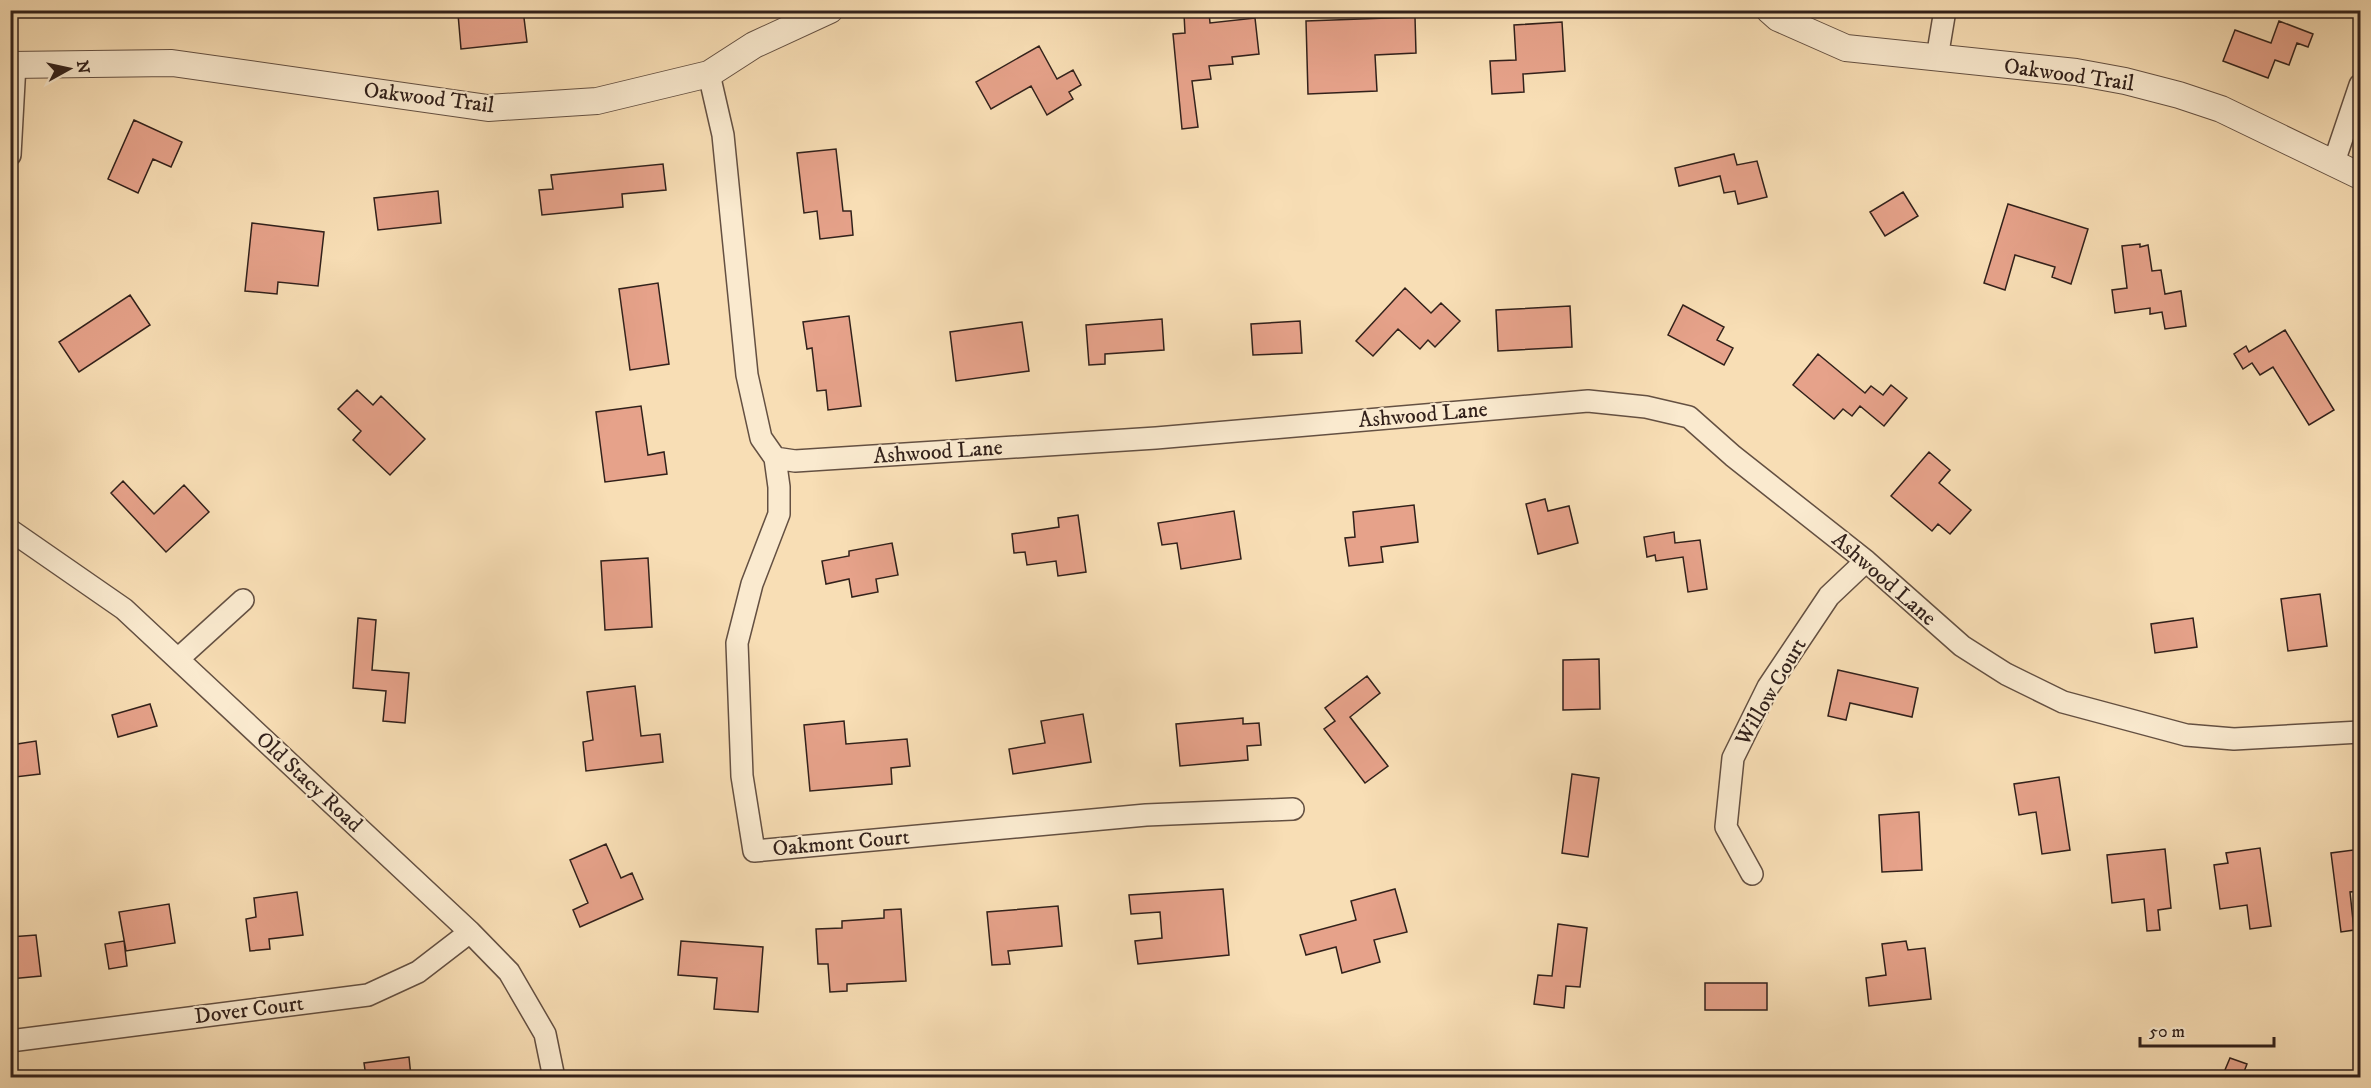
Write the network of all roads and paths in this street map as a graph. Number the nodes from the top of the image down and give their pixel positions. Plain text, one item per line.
1 (831, 10) edge
2 (1768, 10) edge
3 (1945, 10) edge
4 (1937, 58) junction
5 (13, 64) edge
6 (709, 74) junction
7 (2361, 85) edge
8 (10, 155) edge
9 (2334, 162) junction
10 (2361, 176) edge
11 (775, 458) junction
12 (10, 530) edge
13 (1866, 561) junction
14 (243, 600) dead end
15 (178, 659) junction
16 (2361, 732) edge
17 (1293, 809) dead end
18 (1752, 874) dead end
19 (470, 932) junction
20 (10, 1041) edge
21 (554, 1077) edge

1 - 6 street, Oakwood Trail
2 - 4 street, Oakwood Trail
3 - 4 street
4 - 9 street, Oakwood Trail
5 - 6 street, Oakwood Trail
5 - 8 street
6 - 11 street
7 - 9 street
9 - 10 street, Oakwood Trail
11 - 13 street, Ashwood Lane
11 - 17 street, Oakmont Court
12 - 15 street, Old Stacy Road
13 - 16 street, Ashwood Lane
13 - 18 street, Willow Court
14 - 15 street
15 - 19 street, Old Stacy Road
19 - 20 street, Dover Court
19 - 21 street, Old Stacy Road

